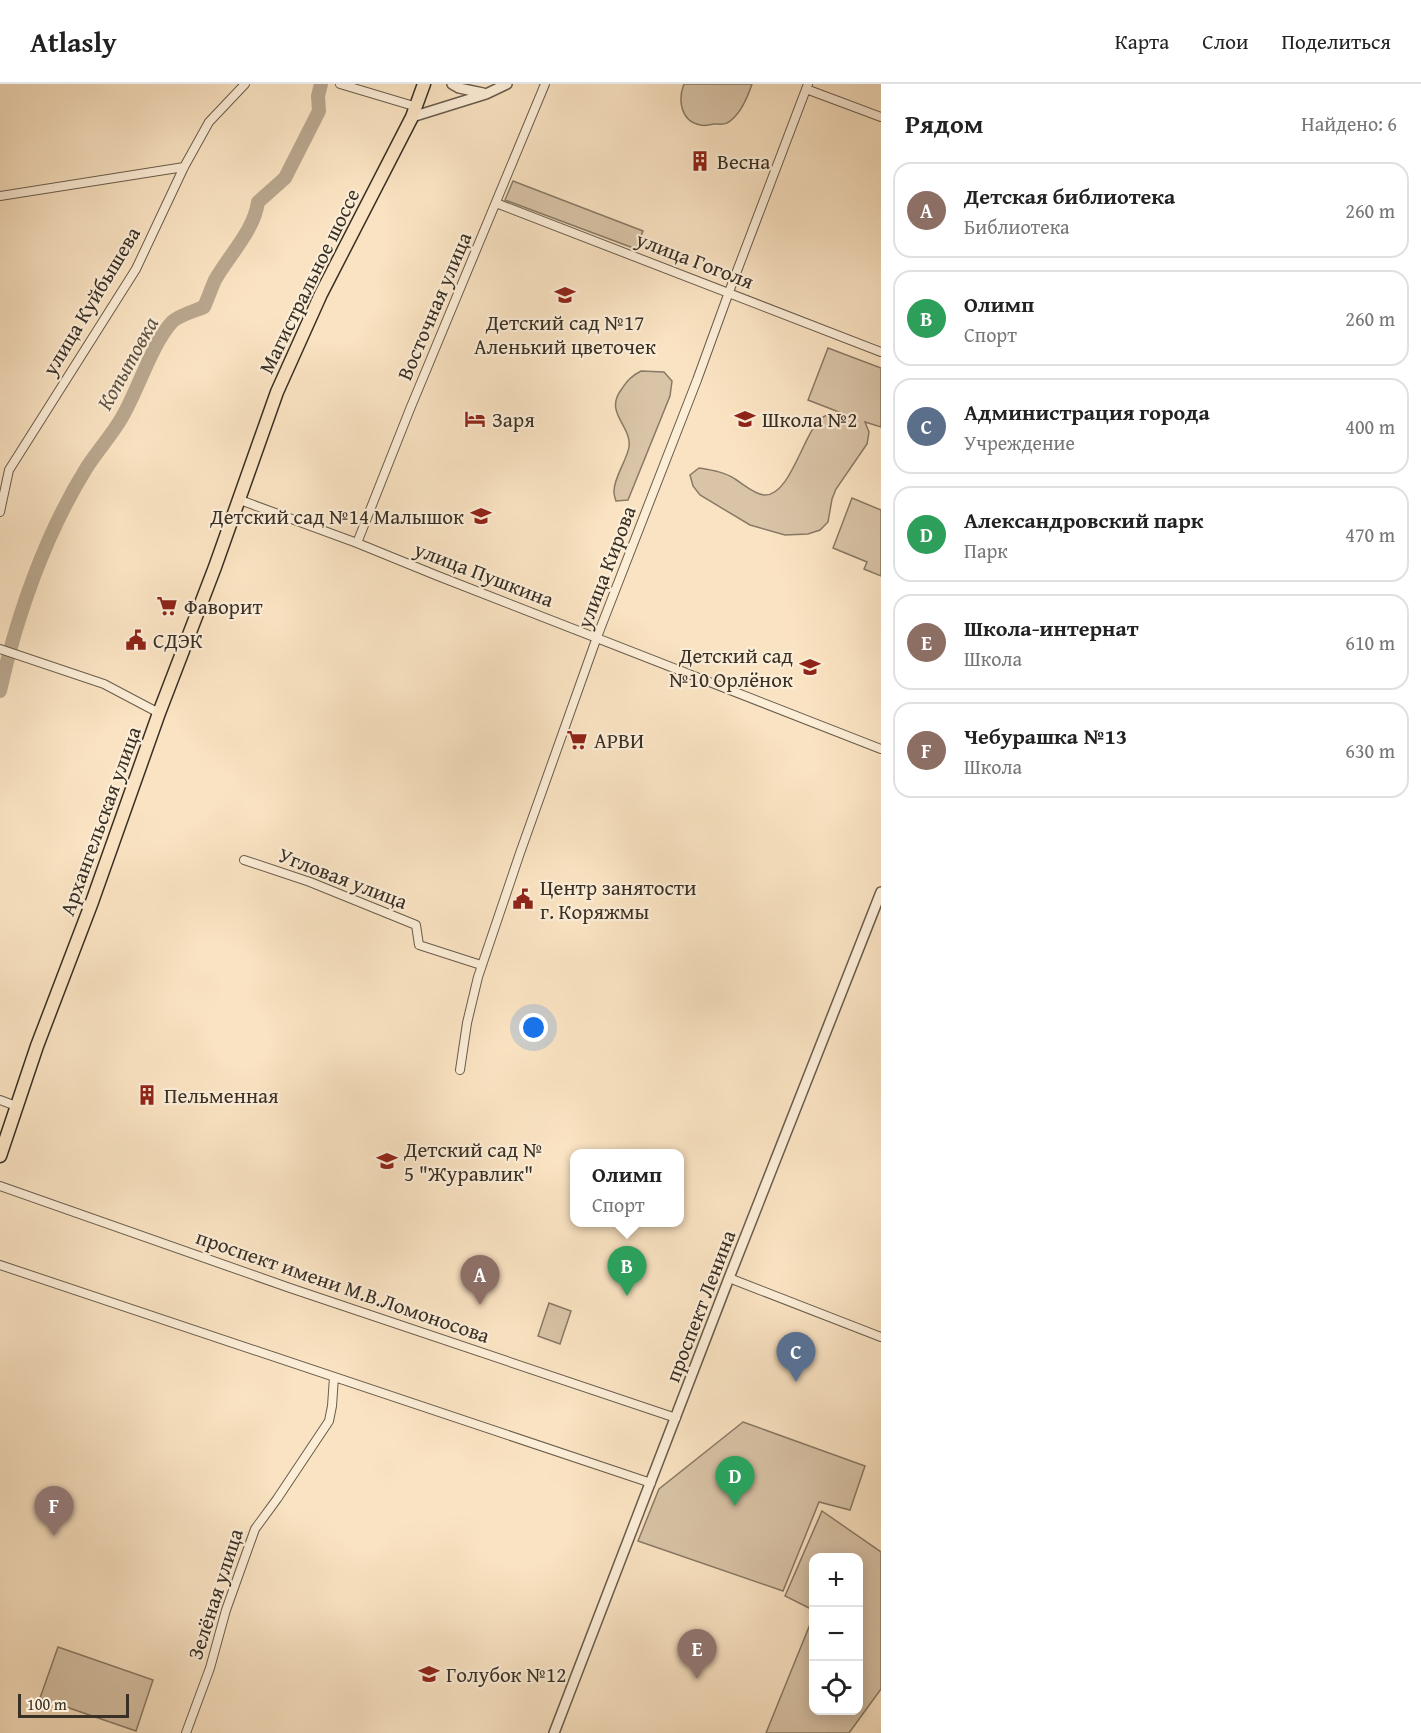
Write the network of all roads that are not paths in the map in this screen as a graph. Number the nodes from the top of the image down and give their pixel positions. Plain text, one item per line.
1 (245, 84) edge
2 (340, 84) edge
3 (424, 84) edge
4 (452, 84) edge
5 (507, 84) edge
6 (544, 84) edge
7 (807, 86) edge
8 (486, 93) junction
9 (415, 112) junction
10 (881, 117) edge
11 (184, 166) junction
12 (0, 196) edge
13 (496, 203) junction
14 (729, 292) junction
15 (881, 352) edge
16 (240, 500) junction
17 (0, 512) edge
18 (357, 543) junction
19 (597, 638) junction
20 (1, 650) edge
21 (159, 713) junction
22 (881, 749) edge
23 (244, 860) dead end
24 (881, 892) edge
25 (481, 965) junction
26 (460, 1070) dead end
27 (0, 1100) edge
28 (16, 1106) junction
29 (0, 1156) edge
30 (0, 1185) edge
31 (0, 1265) edge
32 (729, 1278) junction
33 (881, 1337) edge
34 (334, 1377) junction
35 (676, 1418) junction
36 (651, 1483) junction
37 (186, 1733) edge
38 (554, 1733) edge

1 - 11 street, улица Куйбышева
2 - 9 street
3 - 9 main road, Магистральное шоссе
4 - 8 street
5 - 8 street
6 - 13 street, Восточная улица
7 - 10 street
7 - 14 street, улица Кирова
8 - 9 street
9 - 16 main road, Магистральное шоссе
11 - 12 street
11 - 17 street, улица Куйбышева
13 - 14 street, улица Гоголя
13 - 18 street, Восточная улица
14 - 15 street, улица Гоголя
14 - 19 street, улица Кирова
16 - 18 street, улица Пушкина
16 - 21 main road, Архангельская улица
18 - 19 street, улица Пушкина
19 - 22 street, улица Пушкина
19 - 25 street, улица Кирова
20 - 21 street
21 - 28 main road, Архангельская улица
23 - 25 street, Угловая улица
24 - 32 street, проспект Ленина
25 - 26 street, улица Кирова
27 - 28 street
28 - 29 main road, Архангельская улица
30 - 35 street, проспект имени М.В.Ломоносова
31 - 34 street
32 - 33 street
32 - 35 street, проспект Ленина
34 - 36 street
34 - 37 street, Зелёная улица
35 - 36 street, проспект Ленина
36 - 38 street, проспект Ленина

